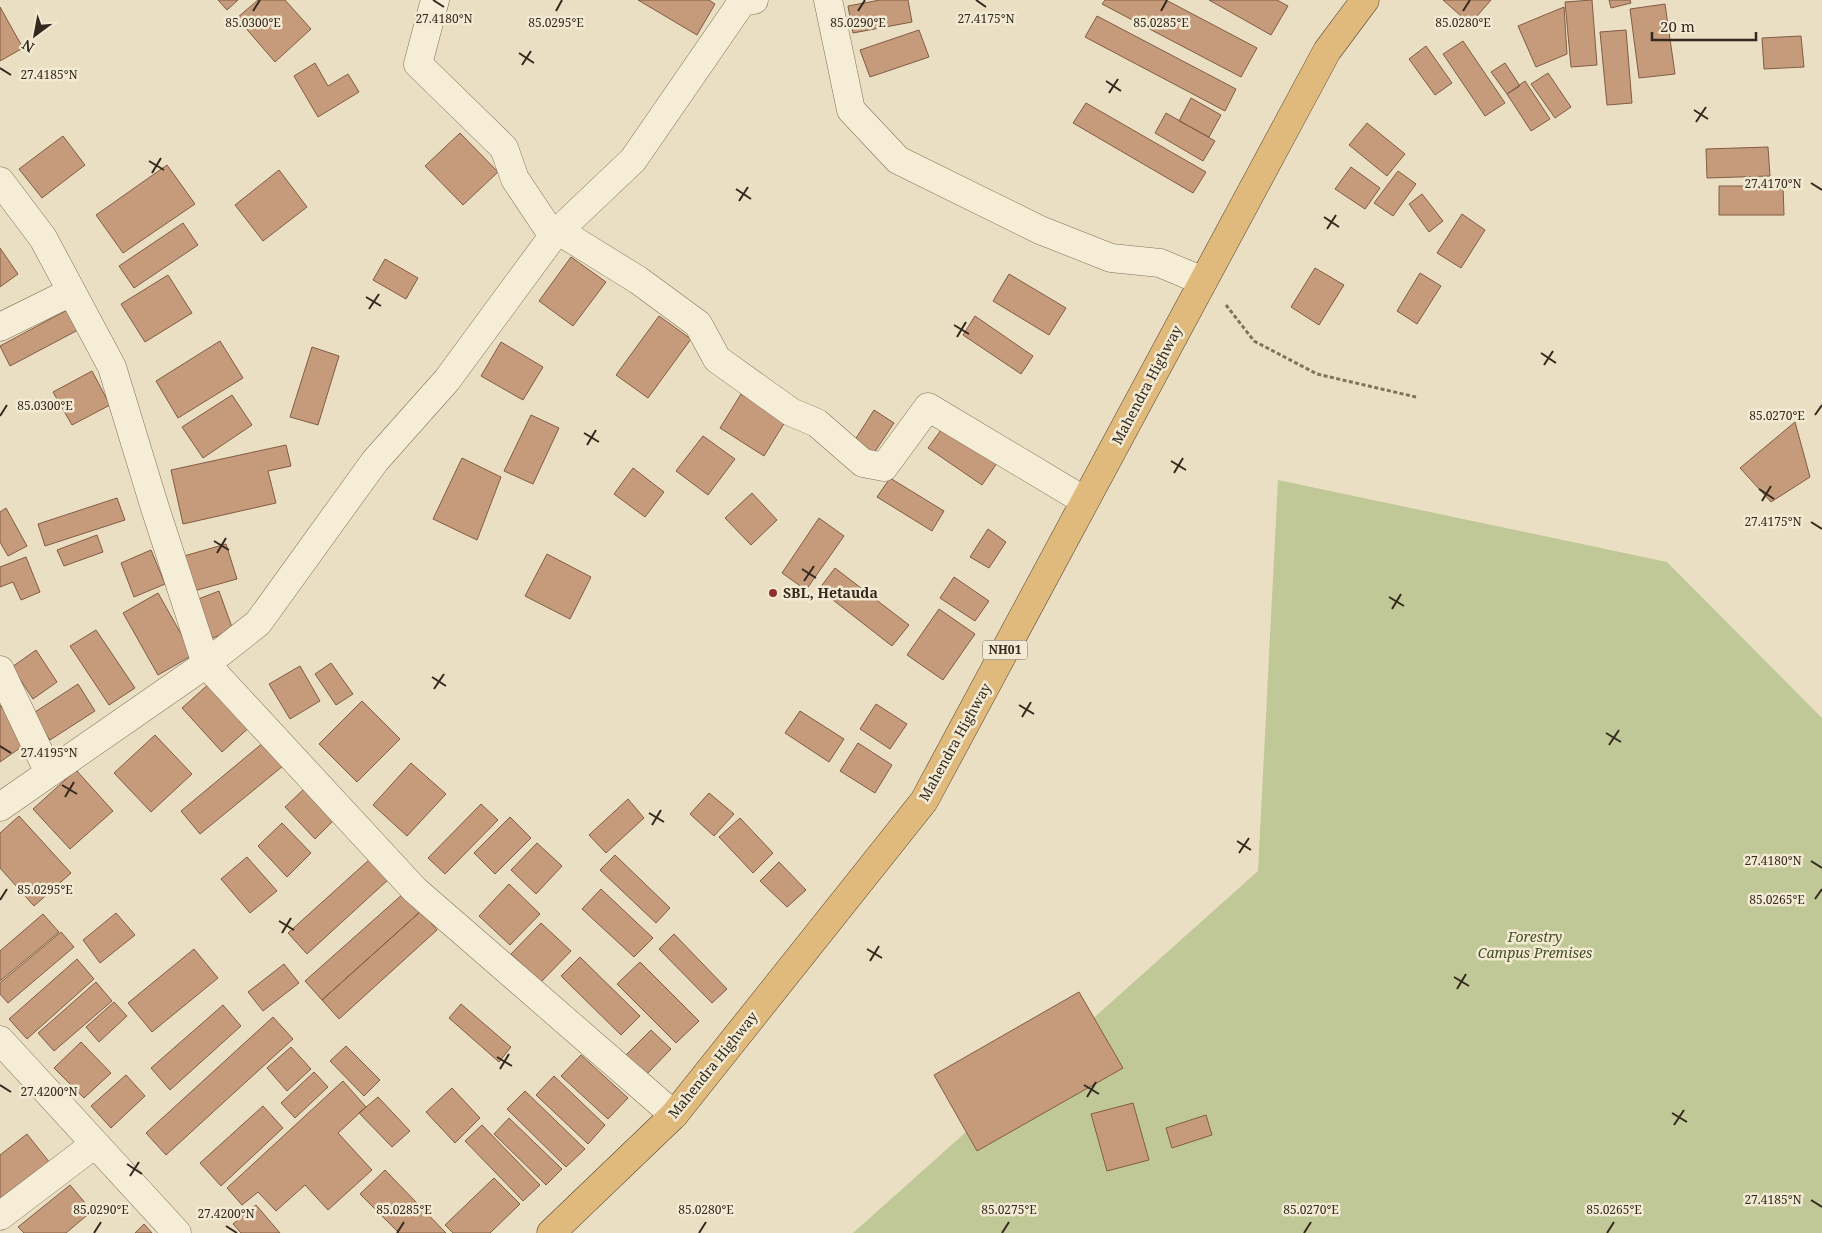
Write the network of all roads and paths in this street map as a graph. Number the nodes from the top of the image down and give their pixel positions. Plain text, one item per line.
1 (435, 0) edge
2 (754, 0) edge
3 (828, 0) edge
4 (1365, 0) edge
5 (0, 180) edge
6 (556, 234) junction
7 (1203, 281) junction
8 (71, 292) junction
9 (0, 327) edge
10 (1416, 397) dead end
11 (1085, 501) junction
12 (206, 664) junction
13 (0, 670) edge
14 (49, 773) junction
15 (0, 807) edge
16 (0, 1040) edge
17 (674, 1115) junction
18 (95, 1144) junction
19 (0, 1216) edge
20 (177, 1233) edge
21 (551, 1233) edge

1 - 6 street
2 - 6 street
3 - 7 street
4 - 7 highway, Mahendra Highway / NH01
5 - 8 street
6 - 11 street
6 - 12 street
7 - 10 path
7 - 11 highway, Mahendra Highway / NH01
8 - 9 street
8 - 12 street
11 - 17 highway, Mahendra Highway / NH01
12 - 14 street
12 - 17 street
13 - 14 street
14 - 15 street
16 - 18 street
17 - 21 highway, Mahendra Highway / NH01
18 - 19 street
18 - 20 street

